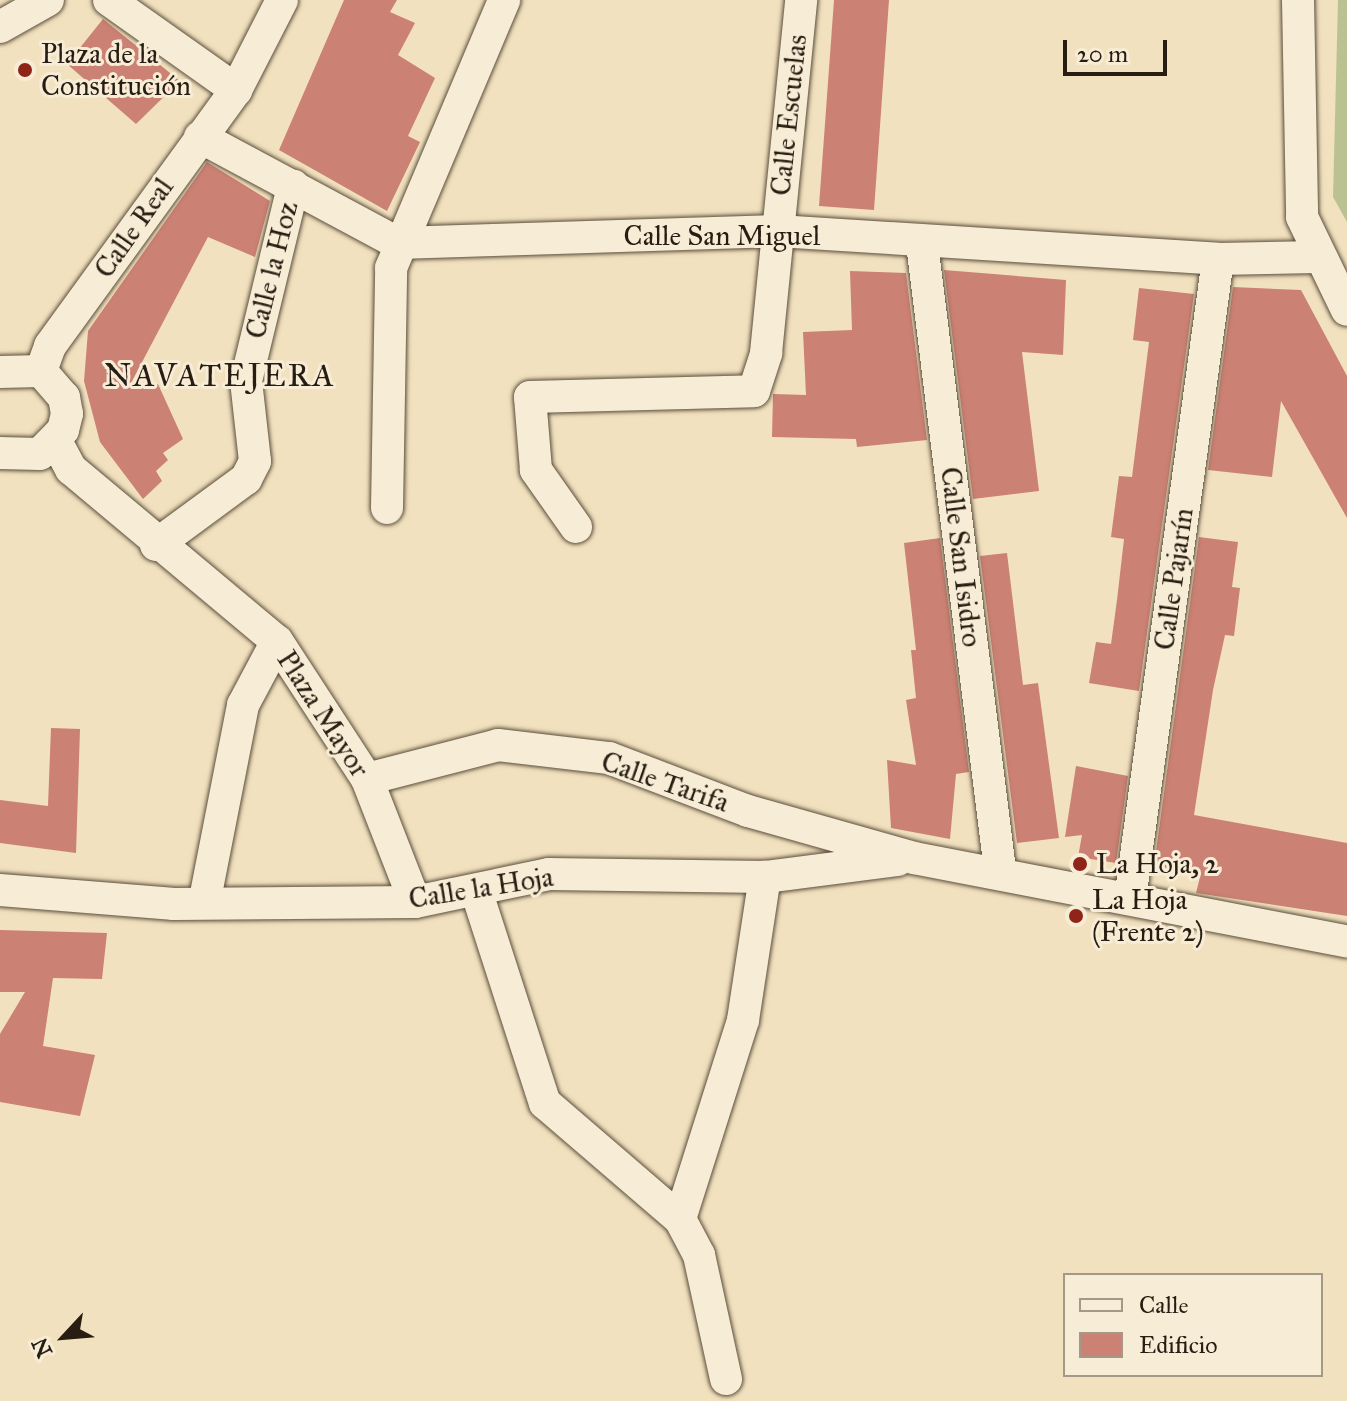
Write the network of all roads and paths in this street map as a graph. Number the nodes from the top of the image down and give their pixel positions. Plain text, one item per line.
1 (48, 0) edge
2 (109, 0) edge
3 (282, 0) edge
4 (504, 0) edge
5 (801, 0) edge
6 (1298, 0) edge
7 (0, 27) edge
8 (236, 90) junction
9 (200, 137) junction
10 (293, 186) junction
11 (778, 231) junction
12 (398, 243) junction
13 (922, 244) junction
14 (1317, 257) junction
15 (1218, 259) junction
16 (1347, 310) edge
17 (41, 371) junction
18 (0, 372) edge
19 (56, 441) junction
20 (3, 461) edge
21 (387, 508) dead end
22 (576, 527) dead end
23 (156, 545) junction
24 (277, 641) junction
25 (367, 779) junction
26 (914, 858) junction
27 (1000, 870) junction
28 (765, 877) junction
29 (0, 890) edge
30 (476, 890) junction
31 (205, 899) junction
32 (1130, 899) junction
33 (415, 902) junction
34 (1347, 941) edge
35 (680, 1219) junction
36 (726, 1379) dead end

1 - 7 street
2 - 8 street
3 - 8 street
4 - 12 street
5 - 11 street, Calle Escuelas
6 - 14 street
8 - 9 street, Calle Real
9 - 10 street
9 - 17 street, Calle Real
10 - 12 street
10 - 23 street, Calle la Hoz
11 - 12 street, Calle San Miguel
11 - 13 street, Calle San Miguel
11 - 22 street, Calle Escuelas
12 - 21 street
13 - 15 street, Calle San Miguel
13 - 27 street, Calle San Isidro
14 - 15 street, Calle San Miguel
14 - 16 street
15 - 32 street, Calle Pajarín
17 - 18 street
17 - 19 street
19 - 20 street
19 - 23 street
23 - 24 street
24 - 25 street, Plaza Mayor
24 - 31 street, Plaza Mayor
25 - 26 street, Calle Tarifa
25 - 33 street, Plaza Mayor
26 - 27 street
26 - 28 street, Calle la Hoja
27 - 32 street
28 - 30 street, Calle la Hoja
28 - 35 street
29 - 31 street, Calle la Hoja
30 - 33 street, Calle la Hoja
30 - 35 street
31 - 33 street, Calle la Hoja
32 - 34 street
35 - 36 street

